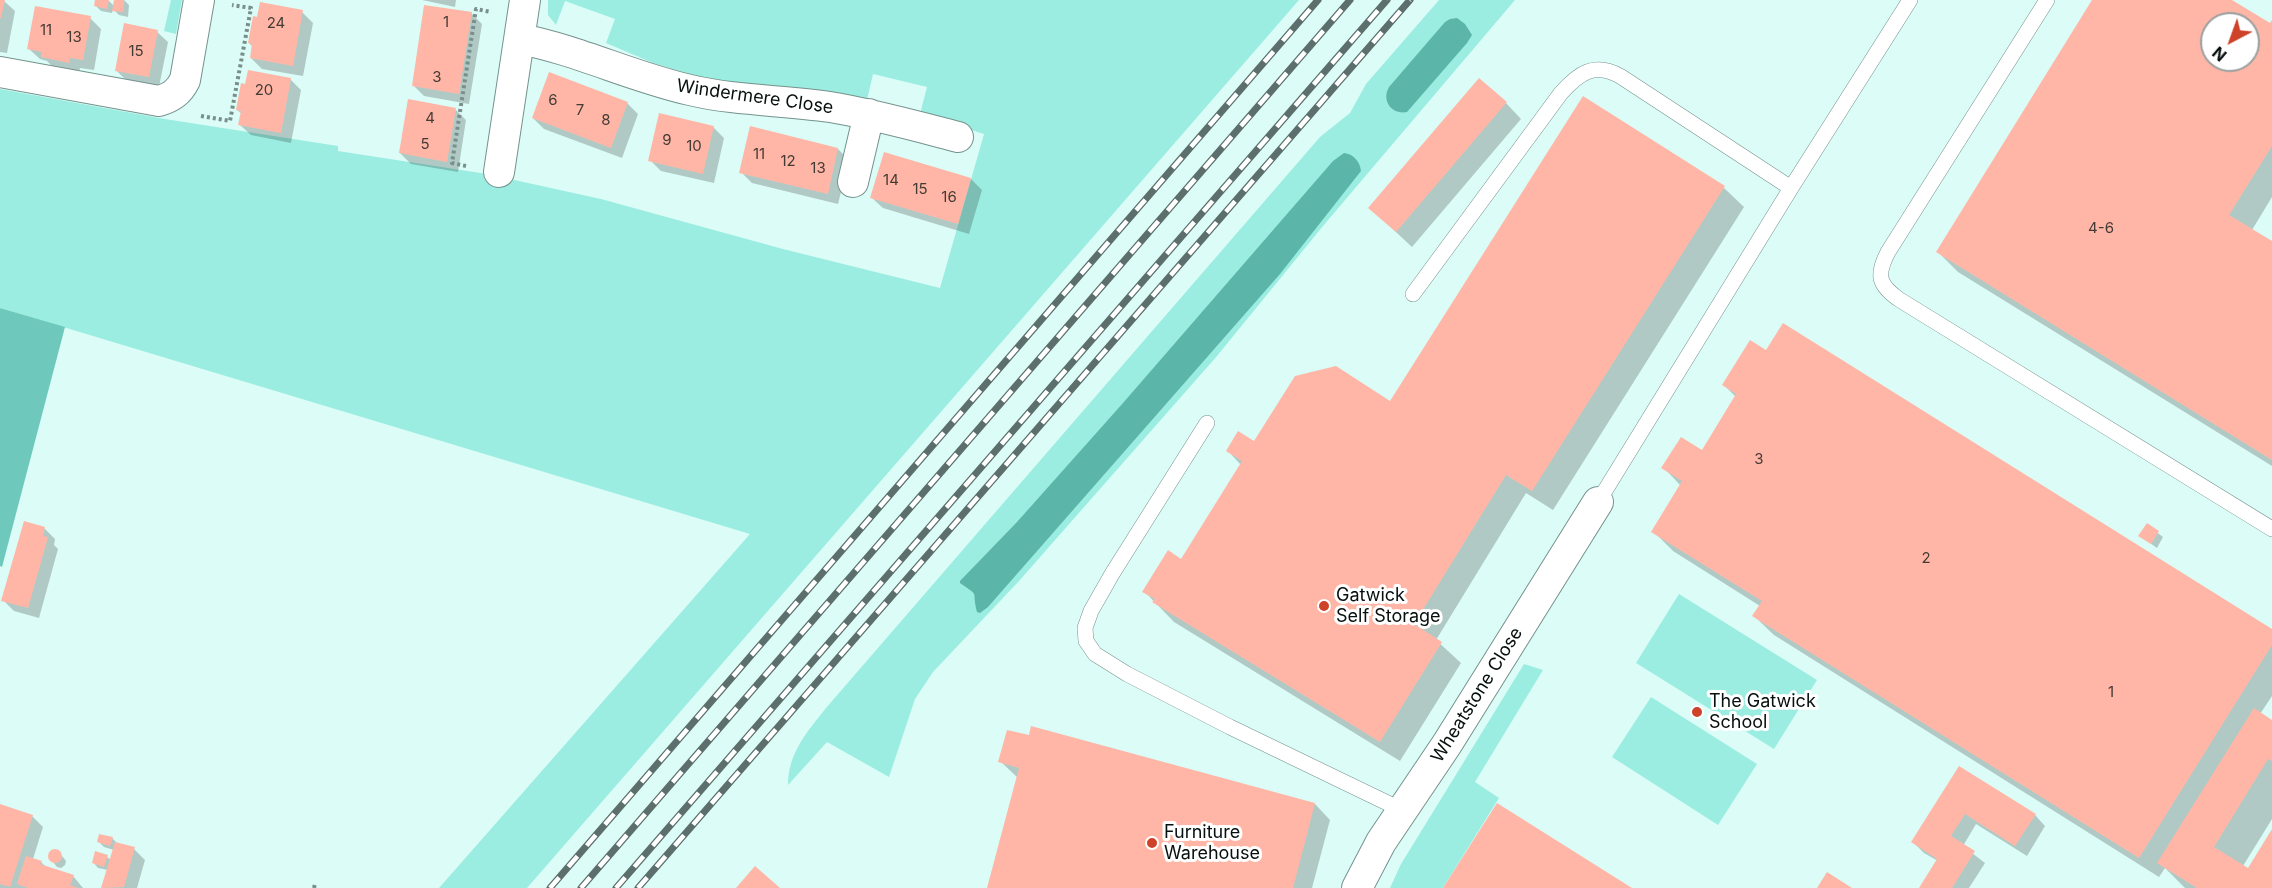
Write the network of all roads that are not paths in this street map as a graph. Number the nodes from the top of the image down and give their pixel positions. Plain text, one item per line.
1 (199, 0) edge
2 (1910, 0) edge
3 (2047, 0) edge
4 (523, 19) edge
5 (0, 72) edge
6 (869, 114) junction
7 (958, 137) dead end
8 (499, 172) road end
9 (853, 182) dead end
10 (1791, 188) junction
11 (1413, 294) dead end
12 (1207, 423) dead end
13 (1598, 502) joint
14 (2272, 529) edge
15 (1402, 810) junction
16 (1357, 888) edge

1 - 5 street
2 - 10 lane
3 - 14 lane
4 - 6 street, Windermere Close
4 - 8 street
6 - 7 street, Windermere Close
6 - 9 street
10 - 11 lane
10 - 13 lane
12 - 15 lane
13 - 15 street, Wheatstone Close
15 - 16 street, Wheatstone Close

